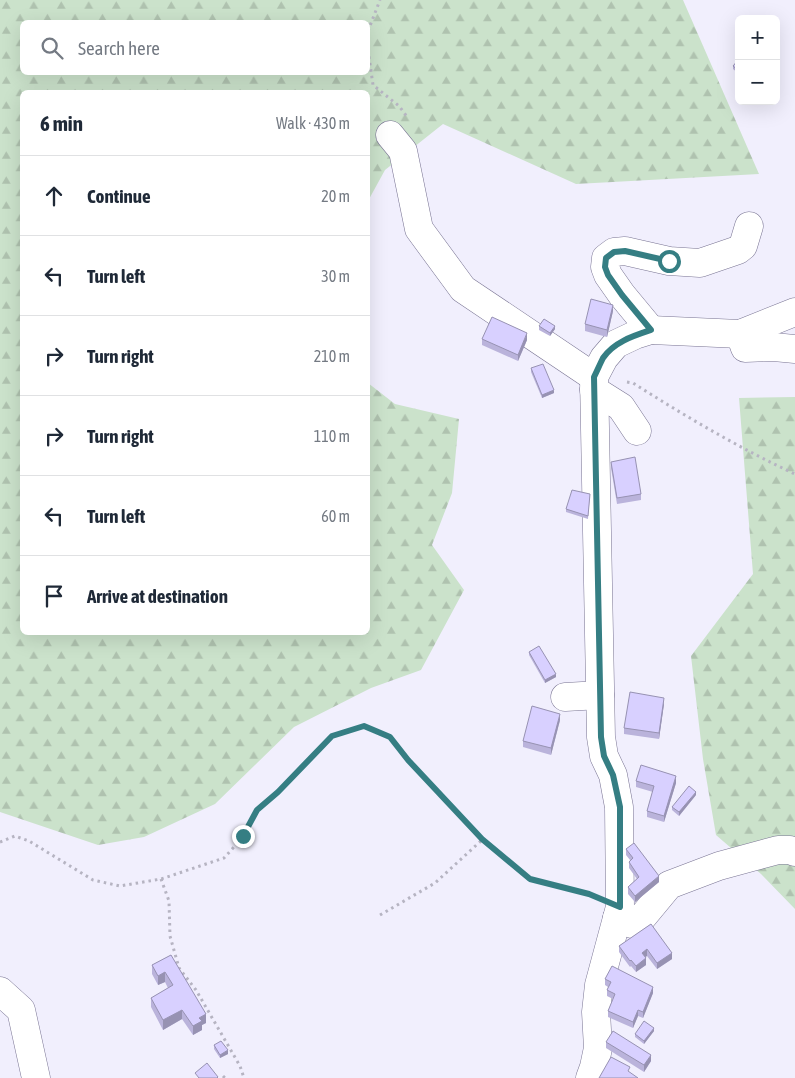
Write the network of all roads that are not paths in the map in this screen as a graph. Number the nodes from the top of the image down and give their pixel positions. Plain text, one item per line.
1 (390, 135) dead end
2 (749, 226) dead end
3 (795, 312) edge
4 (651, 330) junction
5 (740, 334) junction
6 (795, 349) edge
7 (594, 383) junction
8 (637, 431) dead end
9 (600, 695) junction
10 (565, 697) dead end
11 (795, 852) edge
12 (618, 912) junction
13 (0, 990) edge
14 (36, 1078) edge
15 (590, 1078) edge

1 - 7 street
2 - 4 street
3 - 5 street
4 - 5 street
4 - 7 street
5 - 6 street
7 - 8 street
7 - 9 street
9 - 10 street
9 - 12 street
11 - 12 street
12 - 15 street
13 - 14 street

